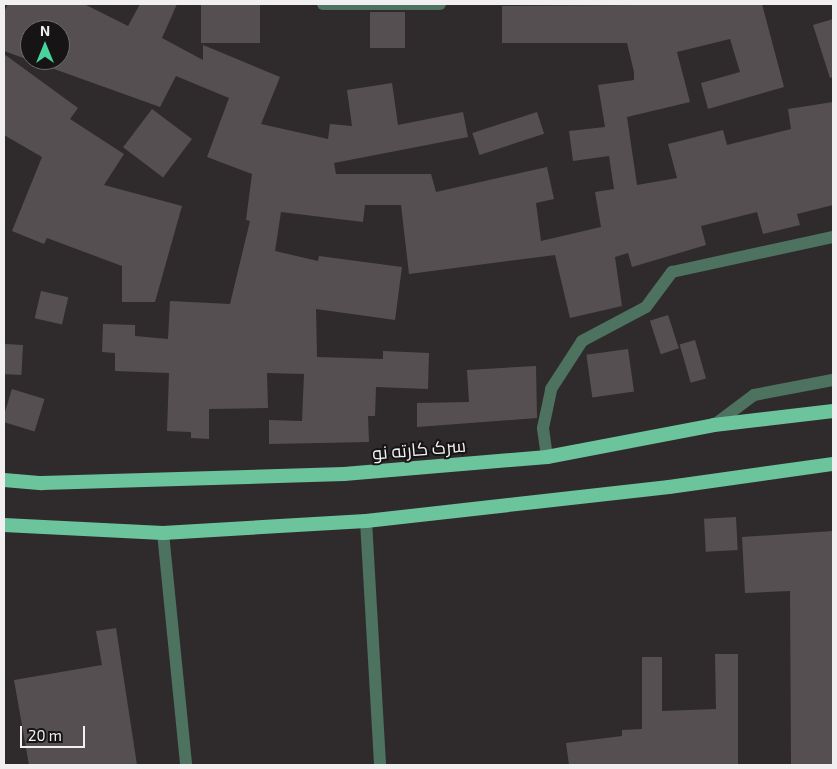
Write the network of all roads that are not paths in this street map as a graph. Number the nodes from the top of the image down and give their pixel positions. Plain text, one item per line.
1 (323, 4) edge
2 (440, 4) edge
3 (833, 236) edge
4 (833, 380) edge
5 (833, 410) edge
6 (714, 425) junction
7 (547, 457) junction
8 (833, 464) edge
9 (4, 480) edge
10 (366, 521) junction
11 (4, 524) edge
12 (163, 533) junction
13 (186, 765) edge
14 (380, 765) edge

1 - 2 street
3 - 7 street
4 - 6 street
5 - 6 highway, سرک کارته نو
6 - 7 highway, سرک کارته نو
7 - 9 highway, سرک کارته نو
8 - 10 highway
10 - 12 highway
10 - 14 street
11 - 12 highway
12 - 13 street

